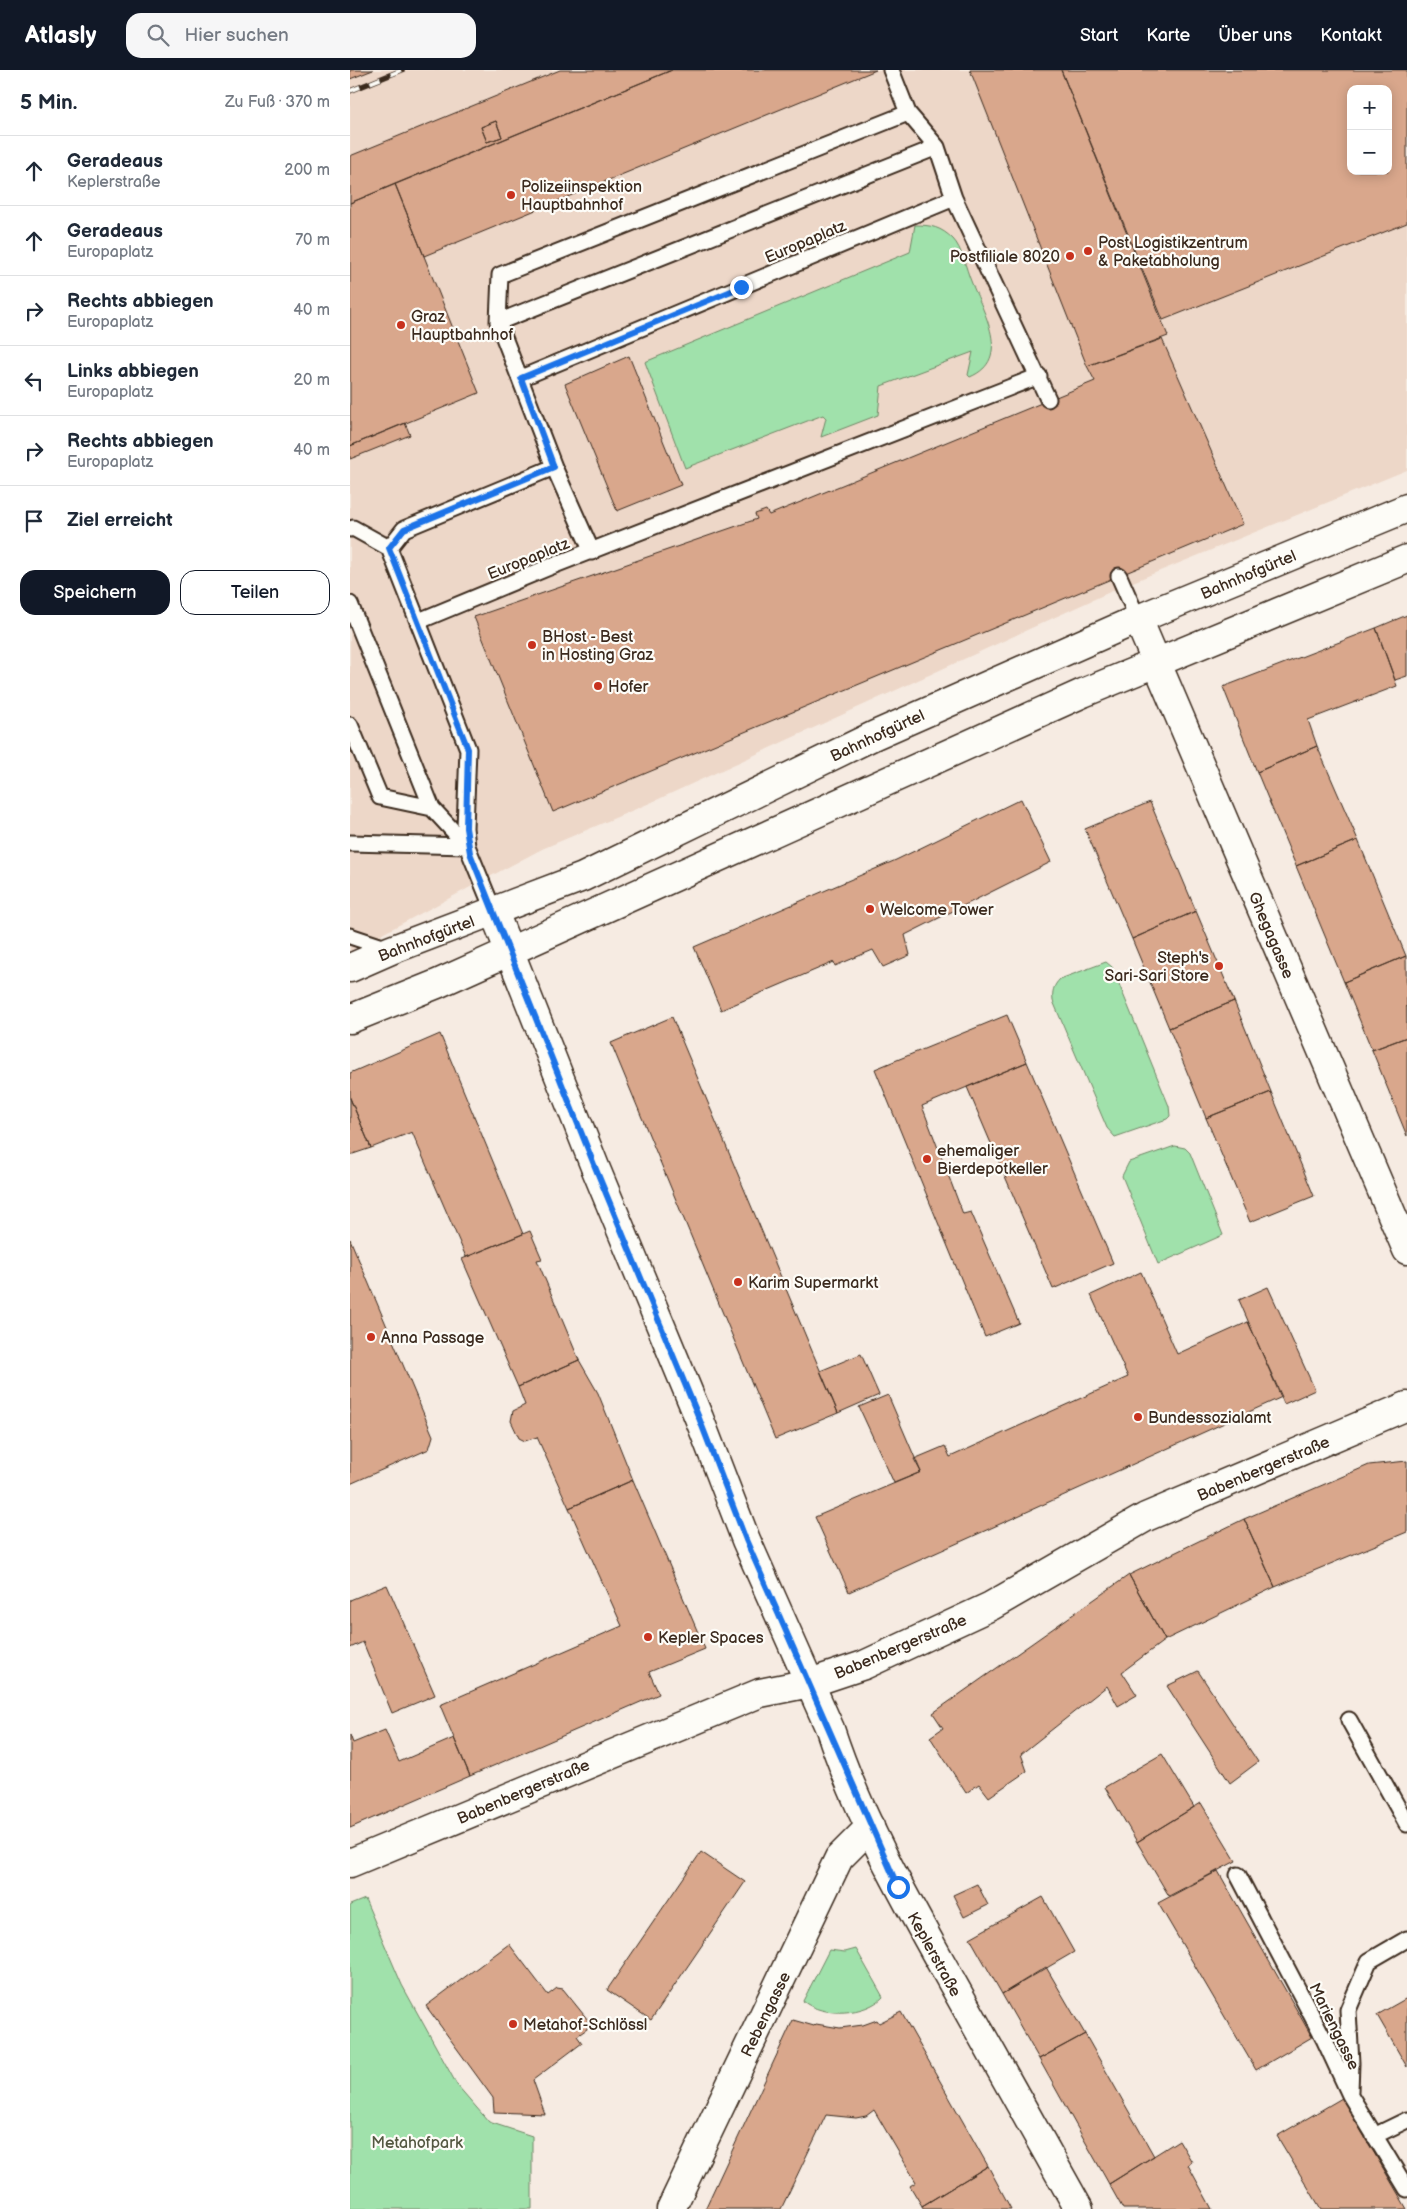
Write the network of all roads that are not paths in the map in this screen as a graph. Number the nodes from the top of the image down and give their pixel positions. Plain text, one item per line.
1 (891, 70) edge
2 (908, 113) junction
3 (937, 147) junction
4 (954, 198) junction
5 (498, 322) junction
6 (1039, 376) junction
7 (521, 378) junction
8 (1048, 399) dead end
9 (554, 467) junction
10 (1407, 508) edge
11 (350, 529) edge
12 (389, 548) junction
13 (592, 552) junction
14 (1407, 559) edge
15 (1119, 576) dead end
16 (350, 604) edge
17 (1138, 620) junction
18 (419, 621) junction
19 (1155, 663) junction
20 (350, 725) edge
21 (432, 808) junction
22 (350, 843) edge
23 (467, 846) junction
24 (494, 912) junction
25 (350, 936) edge
26 (391, 950) junction
27 (509, 951) junction
28 (350, 968) edge
29 (350, 1019) edge
30 (1407, 1250) edge
31 (1407, 1406) edge
32 (810, 1683) junction
33 (1349, 1720) dead end
34 (1407, 1824) edge
35 (870, 1827) junction
36 (350, 1863) edge
37 (1238, 1875) dead end
38 (1407, 1939) edge
39 (1350, 2095) junction
40 (1407, 2120) edge
41 (1374, 2136) junction
42 (1407, 2189) edge
43 (671, 2209) edge
44 (1079, 2209) edge

1 - 2 lane
2 - 3 lane
2 - 5 lane
3 - 4 lane
3 - 5 lane
4 - 6 lane
4 - 7 lane, Europaplatz
5 - 7 lane
6 - 8 lane
6 - 13 lane
7 - 9 lane, Europaplatz
9 - 12 lane
9 - 13 lane, Europaplatz
10 - 17 main road, Bahnhofgürtel
11 - 12 lane
12 - 18 lane
13 - 18 lane, Europaplatz
14 - 19 main road
15 - 17 lane
16 - 21 lane
17 - 19 main road, Ghegagasse
17 - 24 main road, Bahnhofgürtel
18 - 23 lane
19 - 27 main road
19 - 30 main road, Ghegagasse
20 - 21 lane
21 - 23 lane
22 - 23 lane
23 - 24 lane
24 - 26 main road, Bahnhofgürtel
24 - 27 main road, Keplerstraße
25 - 26 lane
26 - 28 main road, Bahnhofgürtel
27 - 29 main road
27 - 32 main road, Keplerstraße
31 - 32 main road, Babenbergerstraße
32 - 35 main road, Keplerstraße
32 - 36 main road, Babenbergerstraße
33 - 34 lane
35 - 43 main road, Rebengasse
35 - 44 main road, Keplerstraße
37 - 39 lane, Mariengasse
38 - 39 lane
39 - 41 lane, Mariengasse
40 - 41 lane
41 - 42 lane, Mariengasse

